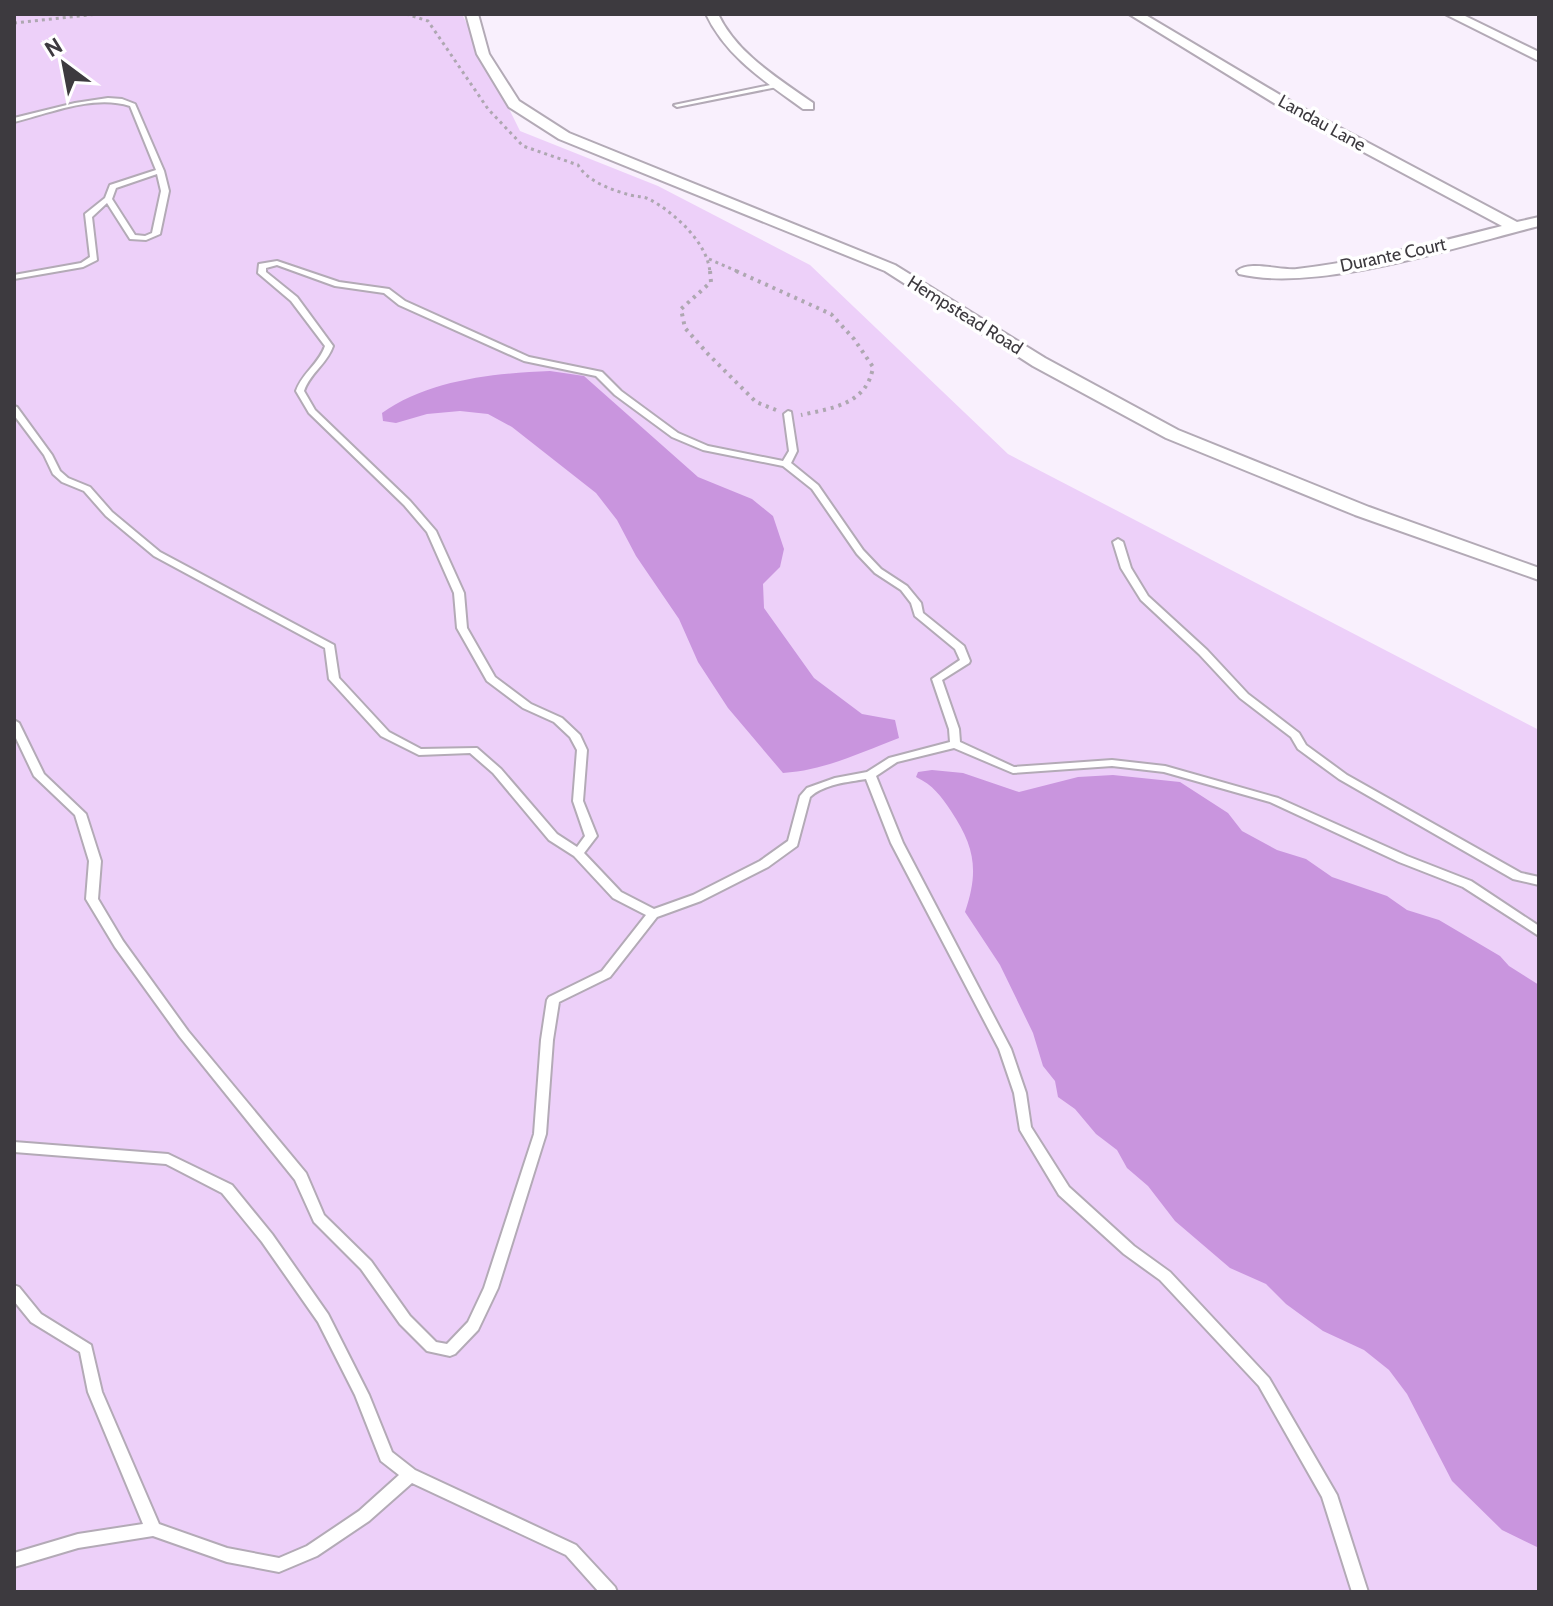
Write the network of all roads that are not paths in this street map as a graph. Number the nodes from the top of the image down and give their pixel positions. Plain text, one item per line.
1 (472, 14) edge
2 (712, 14) edge
3 (1135, 14) edge
4 (1451, 14) edge
5 (1539, 57) edge
6 (780, 85) junction
7 (677, 105) dead end
8 (808, 106) dead end
9 (14, 120) edge
10 (160, 171) junction
11 (108, 199) junction
12 (1539, 221) edge
13 (1513, 226) junction
14 (1245, 271) dead end
15 (14, 277) edge
16 (14, 409) edge
17 (788, 414) road end
18 (786, 464) junction
19 (1118, 542) dead end
20 (1539, 553) edge
21 (1509, 563) junction
22 (1539, 574) edge
23 (14, 723) edge
24 (955, 744) junction
25 (870, 775) junction
26 (578, 853) junction
27 (1539, 881) edge
28 (653, 914) junction
29 (1539, 932) edge
30 (14, 1147) edge
31 (14, 1291) edge
32 (410, 1475) junction
33 (153, 1529) junction
34 (14, 1560) edge
35 (609, 1592) edge
36 (1360, 1592) edge

1 - 21 street, Hempstead Road
2 - 6 street
3 - 13 street, Landau Lane
4 - 5 street
6 - 7 lane
6 - 8 street
9 - 10 lane
10 - 11 lane
10 - 11 lane
11 - 15 lane
12 - 13 street, Durante Court
13 - 14 street, Durante Court
16 - 26 lane
17 - 18 lane
18 - 24 lane
18 - 26 lane
19 - 27 lane
20 - 21 street
21 - 22 street, Hempstead Road
23 - 28 lane
24 - 25 lane
24 - 29 lane
25 - 28 lane
25 - 36 lane
26 - 28 lane
30 - 32 lane
31 - 33 lane
32 - 33 lane
32 - 35 lane
33 - 34 lane

